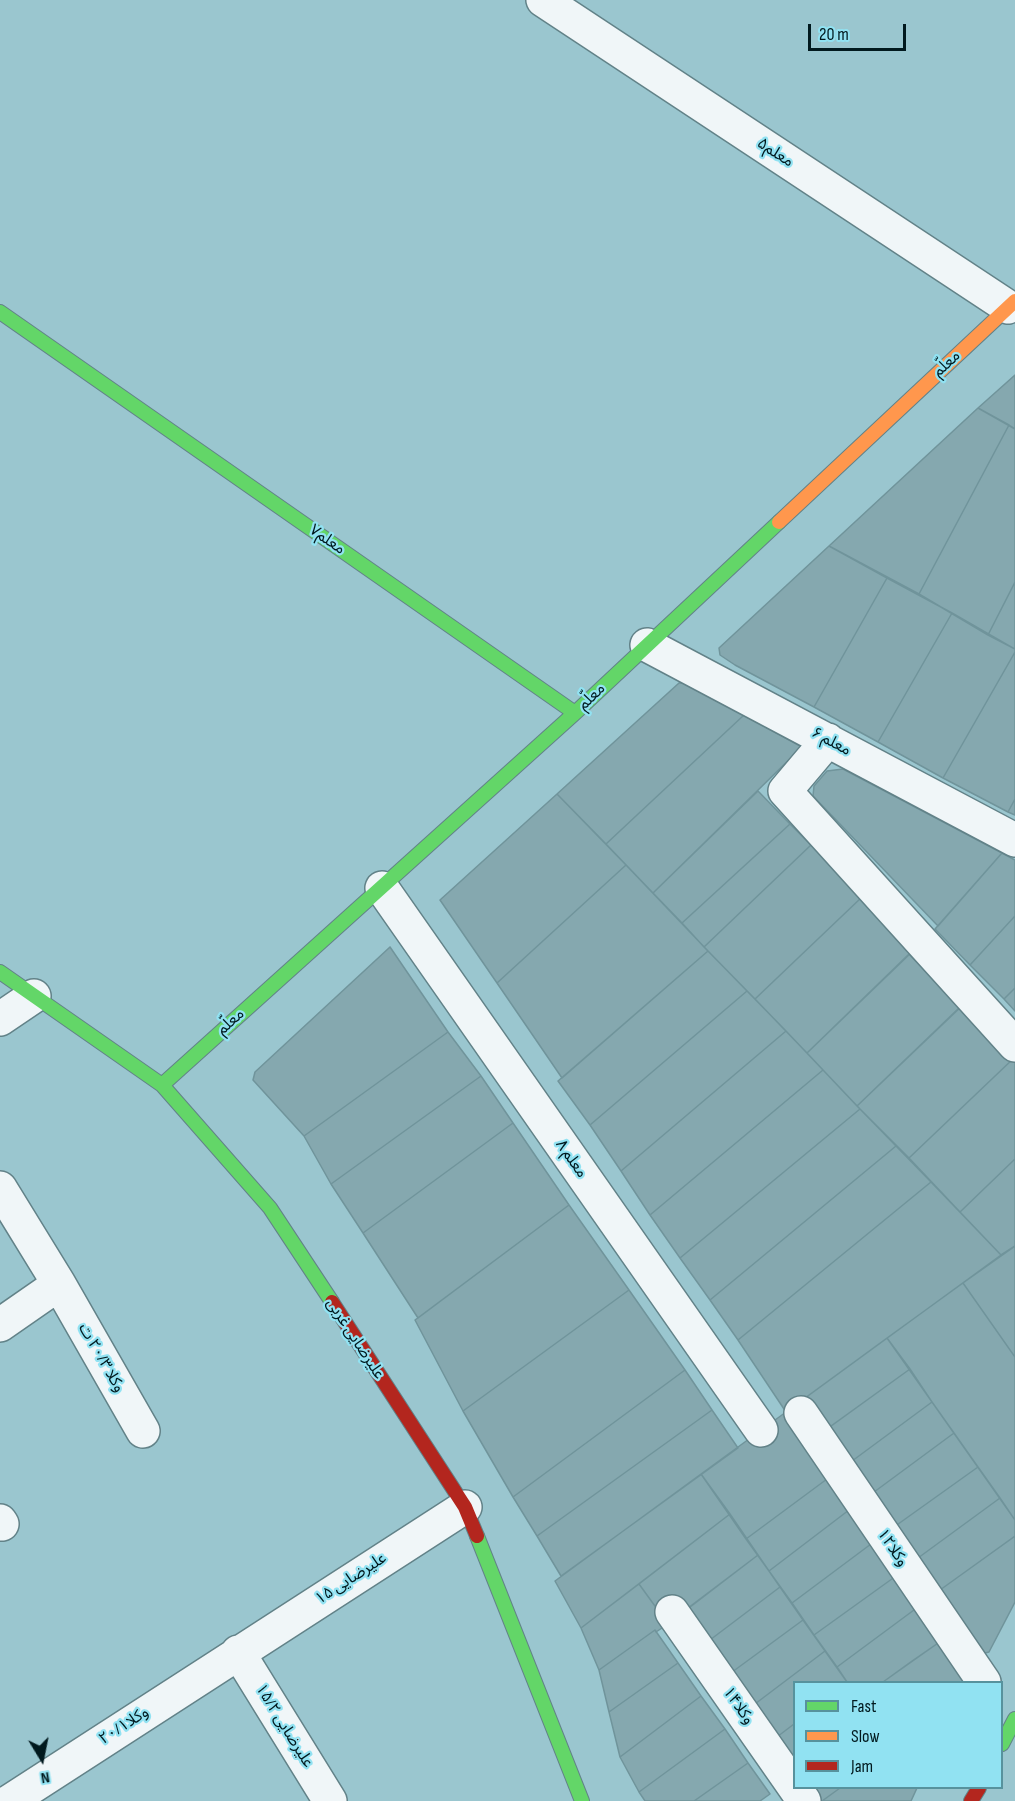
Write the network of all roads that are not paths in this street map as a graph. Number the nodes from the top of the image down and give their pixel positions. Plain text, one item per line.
1 (543, 0) edge
2 (1011, 304) edge
3 (0, 312) edge
4 (647, 645) junction
5 (575, 713) junction
6 (828, 740) junction
7 (1015, 840) edge
8 (382, 888) junction
9 (0, 972) edge
10 (34, 996) junction
11 (0, 1019) edge
12 (1015, 1045) edge
13 (162, 1085) junction
14 (0, 1188) edge
15 (59, 1284) junction
16 (0, 1325) edge
17 (801, 1413) dead end
18 (761, 1430) dead end
19 (144, 1431) dead end
20 (465, 1507) junction
21 (672, 1612) dead end
22 (238, 1652) junction
23 (983, 1681) edge
24 (793, 1785) edge
25 (10, 1801) edge
26 (330, 1801) edge
27 (582, 1801) edge

1 - 2 street, معلم۵
2 - 4 street, معلّم
3 - 5 street, معلم۷
4 - 5 street, معلّم
4 - 6 street, ۶ معلم
5 - 8 street, معلّم
6 - 7 street, ۶ معلم
6 - 12 street
8 - 13 street, معلّم
8 - 18 street, ۸ معلم
9 - 10 street, علیرضایی غربی
10 - 11 street
10 - 13 street, علیرضایی غربی
13 - 20 street, علیرضایی غربی
14 - 15 street, وکلا ۲۰/۳ ت
15 - 16 street
15 - 19 street, وکلا ۲۰/۳ ت
17 - 23 street, وکلا۱۲
20 - 22 street, ۱۵ علیرضایی
20 - 27 street, علیرضایی غربی
21 - 24 street, وکلا۱۴
22 - 25 street, وکلا۲۰/۱
22 - 26 street, ۱۵/۲ علیرضایی

